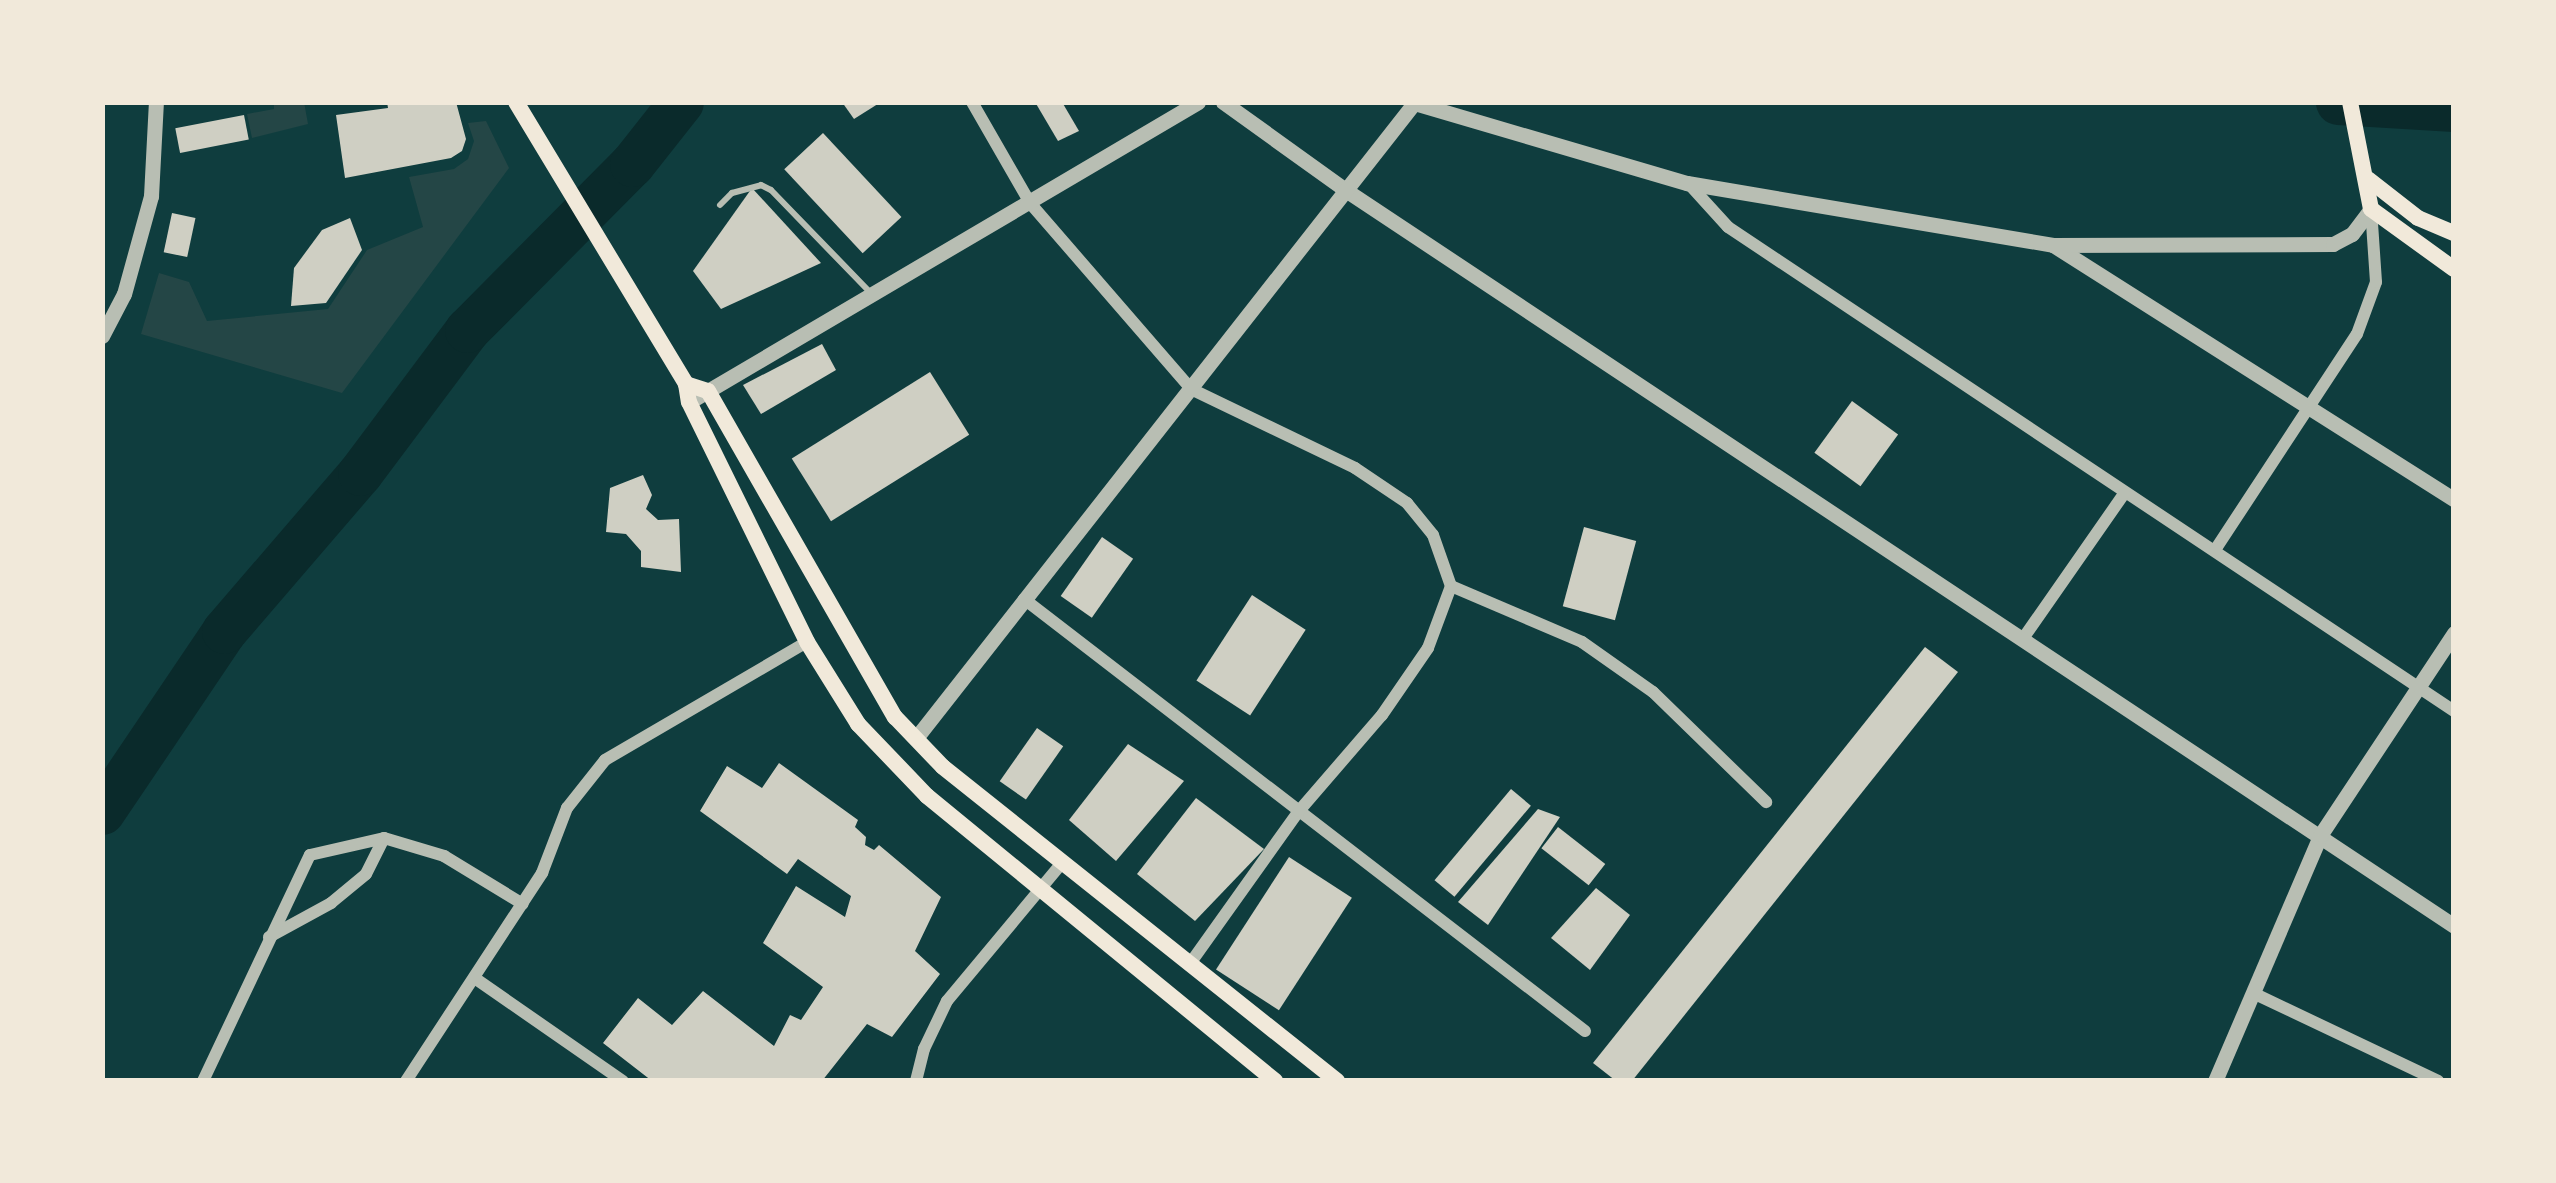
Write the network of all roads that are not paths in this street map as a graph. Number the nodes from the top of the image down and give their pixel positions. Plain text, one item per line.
1 (155, 102) edge
2 (516, 102) edge
3 (972, 102) edge
4 (1198, 102) edge
5 (1223, 102) edge
6 (1413, 102) edge
7 (2350, 102) edge
8 (2367, 175) junction
9 (1687, 183) junction
10 (1347, 190) junction
11 (1030, 203) junction
12 (720, 205) dead end
13 (2371, 209) junction
14 (2454, 232) edge
15 (2054, 245) junction
16 (2454, 269) edge
17 (873, 295) junction
18 (104, 334) edge
19 (1191, 389) junction
20 (708, 391) junction
21 (687, 393) junction
22 (2312, 406) junction
23 (2124, 494) junction
24 (2454, 499) edge
25 (2215, 550) junction
26 (1451, 586) junction
27 (1024, 599) junction
28 (2454, 634) edge
29 (2022, 640) junction
30 (807, 642) junction
31 (2417, 688) junction
32 (2454, 712) edge
33 (916, 738) junction
34 (1766, 802) dead end
35 (1299, 811) junction
36 (2321, 834) junction
37 (384, 838) junction
38 (1062, 863) junction
39 (1042, 889) junction
40 (523, 904) junction
41 (2454, 926) edge
42 (268, 937) junction
43 (1189, 964) junction
44 (476, 979) junction
45 (2253, 993) junction
46 (1585, 1030) dead end
47 (203, 1081) edge
48 (406, 1081) edge
49 (623, 1081) edge
50 (916, 1081) edge
51 (1275, 1081) edge
52 (1337, 1081) edge
53 (2216, 1081) edge
54 (2438, 1081) edge

1 - 18 street
2 - 21 main road
3 - 11 street
4 - 11 street
5 - 10 street
6 - 9 street
6 - 10 street
7 - 8 main road
8 - 13 main road
8 - 14 main road
9 - 15 street
9 - 23 street
10 - 19 street
10 - 29 street
11 - 17 street
11 - 19 street
12 - 17 lane
13 - 15 street
13 - 16 main road
13 - 22 street
15 - 22 street
17 - 20 street
19 - 26 street
19 - 27 street
20 - 21 main road
20 - 33 main road
21 - 30 main road
22 - 24 street
22 - 25 street
23 - 25 street
23 - 29 street
25 - 31 street
26 - 34 street
26 - 35 street
27 - 33 street
27 - 35 street
28 - 31 street
29 - 36 street
30 - 39 main road
30 - 40 street
31 - 32 street
31 - 36 street
33 - 38 main road
35 - 43 street
35 - 46 street
36 - 41 street
36 - 45 street
37 - 40 street
37 - 42 street
37 - 42 street
38 - 39 street
38 - 43 main road
39 - 50 street
39 - 51 main road
40 - 44 street
42 - 47 street
43 - 52 main road
44 - 48 street
44 - 49 street
45 - 53 street
45 - 54 street

